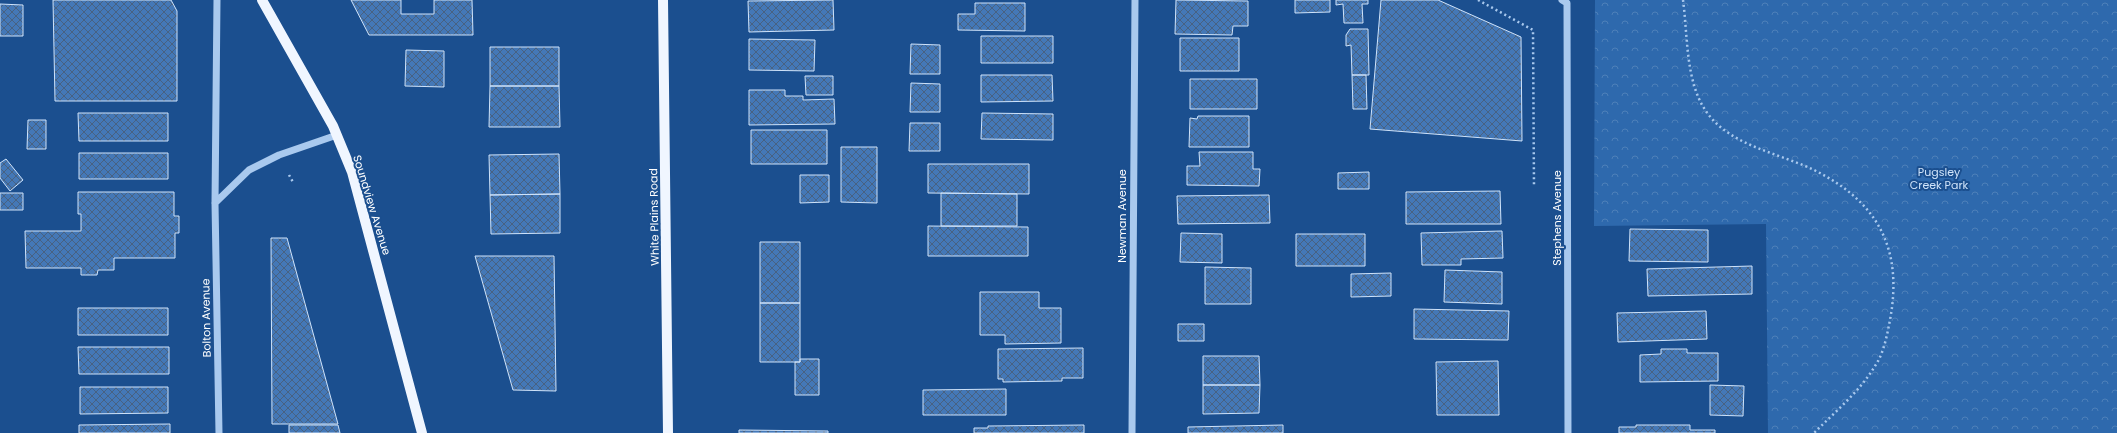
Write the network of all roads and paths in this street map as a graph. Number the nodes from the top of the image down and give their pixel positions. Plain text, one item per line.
1 (217, 0) edge
2 (262, 0) edge
3 (663, 0) edge
4 (1135, 0) edge
5 (1478, 0) edge
6 (1683, 0) edge
7 (1565, 1) edge
8 (337, 135) junction
9 (288, 173) dead end
10 (293, 182) dead end
11 (1534, 187) dead end
12 (215, 203) junction
13 (219, 433) edge
14 (422, 433) edge
15 (668, 433) edge
16 (1132, 433) edge
17 (1568, 433) edge
18 (1814, 433) edge

1 - 12 street, Bolton Avenue
2 - 8 main road, Soundview Avenue
3 - 15 main road, White Plains Road
4 - 16 street, Newman Avenue
5 - 11 path
6 - 18 path
7 - 17 street, Stephens Avenue
8 - 12 street
8 - 14 main road, Soundview Avenue
9 - 10 path
12 - 13 street, Bolton Avenue

